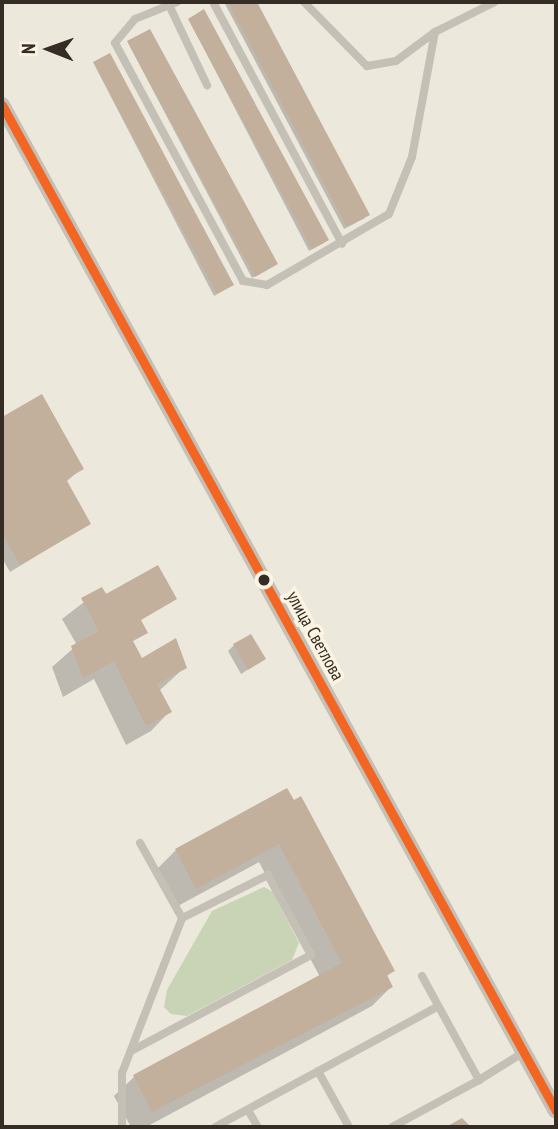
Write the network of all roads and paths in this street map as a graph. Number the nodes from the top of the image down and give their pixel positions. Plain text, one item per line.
1 (213, 2) edge
2 (304, 2) edge
3 (495, 2) edge
4 (173, 4) edge
5 (435, 32) junction
6 (207, 85) dead end
7 (2, 105) edge
8 (342, 244) junction
9 (139, 843) dead end
10 (182, 918) junction
11 (422, 976) dead end
12 (437, 1007) junction
13 (133, 1050) junction
14 (521, 1054) junction
15 (318, 1071) junction
16 (479, 1080) junction
17 (248, 1110) junction
18 (554, 1112) edge
19 (122, 1127) edge
20 (215, 1127) edge
21 (258, 1127) edge
22 (349, 1127) edge
23 (392, 1127) edge

1 - 8 lane
2 - 5 lane
3 - 5 lane
4 - 6 lane
4 - 8 lane
5 - 8 lane
7 - 14 street, улица Светлова
9 - 10 lane
10 - 13 lane
10 - 13 lane
11 - 12 lane
12 - 15 lane
12 - 16 lane
13 - 19 lane
14 - 16 lane
14 - 18 street, улица Светлова
15 - 17 lane
15 - 22 lane
16 - 23 lane
17 - 20 lane
17 - 21 lane

